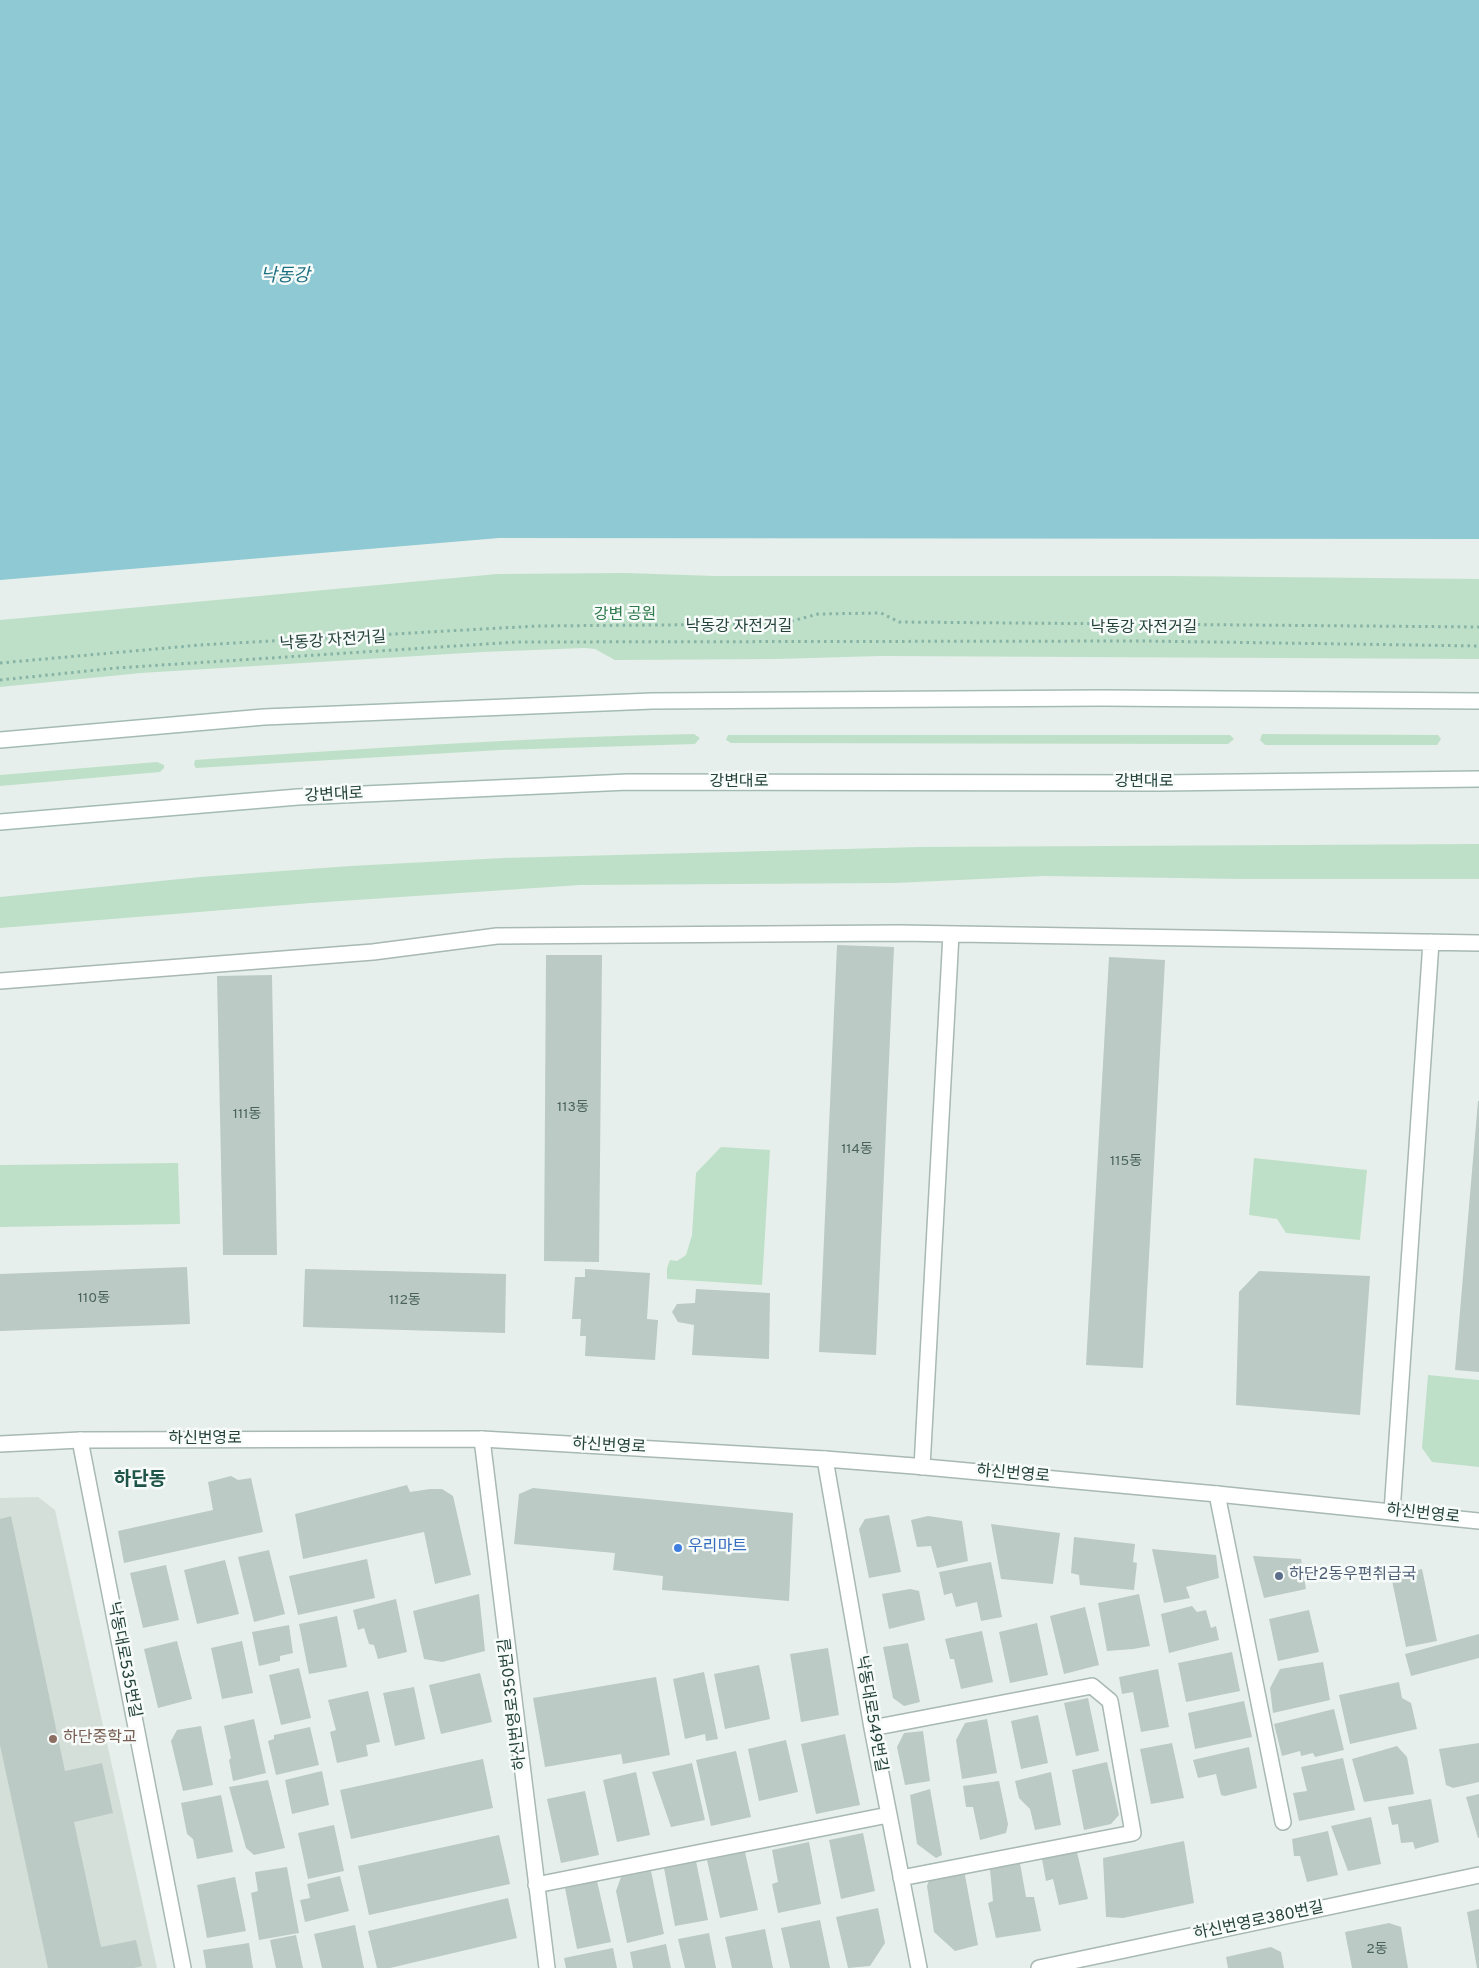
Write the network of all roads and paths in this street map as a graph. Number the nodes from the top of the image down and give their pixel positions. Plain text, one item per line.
1 (1479, 627) edge
2 (1479, 646) edge
3 (0, 663) edge
4 (0, 680) edge
5 (1479, 701) edge
6 (0, 740) edge
7 (1479, 779) edge
8 (0, 822) edge
9 (951, 934) junction
10 (1432, 942) junction
11 (1479, 943) edge
12 (0, 981) edge
13 (482, 1439) junction
14 (80, 1440) junction
15 (0, 1444) edge
16 (825, 1459) junction
17 (922, 1467) junction
18 (1217, 1494) junction
19 (1392, 1512) junction
20 (1479, 1521) edge
21 (872, 1728) junction
22 (888, 1815) junction
23 (1284, 1822) dead end
24 (1479, 1876) edge
25 (901, 1878) junction
26 (536, 1885) junction
27 (183, 1968) edge
28 (547, 1968) edge
29 (919, 1968) edge
30 (1039, 1968) edge

1 - 3 path
2 - 4 path, 낙동강 자전거길
5 - 6 street
7 - 8 street, 강변대로
9 - 10 street
9 - 12 street
9 - 17 street
10 - 11 street
10 - 19 street
13 - 14 street, 하신번영로
13 - 16 street, 하신번영로
13 - 26 street, 하신번영로350번길
14 - 15 street, 하신번영로
14 - 27 street, 낙동대로535번길
16 - 17 street, 하신번영로
16 - 21 street, 낙동대로549번길
17 - 18 street, 하신번영로
18 - 19 street, 하신번영로
18 - 23 street
19 - 20 street, 하신번영로
21 - 22 street, 낙동대로549번길
21 - 25 street
22 - 25 street, 낙동대로549번길
22 - 26 street
24 - 30 street, 하신번영로380번길
25 - 29 street, 낙동대로549번길
26 - 28 street, 하신번영로350번길

